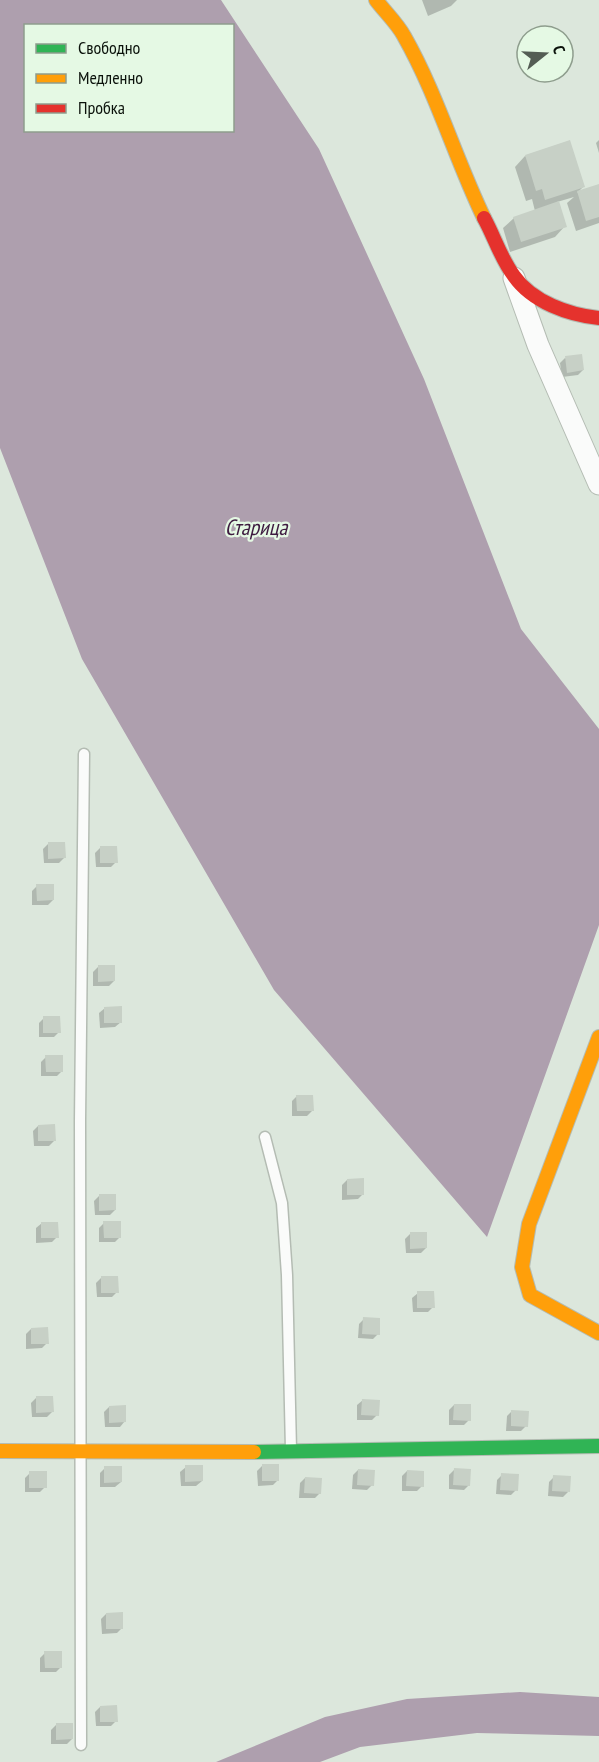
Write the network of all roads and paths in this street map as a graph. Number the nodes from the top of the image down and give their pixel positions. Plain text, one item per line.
1 (376, 0) edge
2 (514, 277) junction
3 (599, 318) edge
4 (599, 484) edge
5 (84, 754) dead end
6 (599, 1037) edge
7 (265, 1137) dead end
8 (599, 1333) edge
9 (599, 1446) edge
10 (0, 1451) edge
11 (80, 1452) junction
12 (291, 1452) junction
13 (81, 1745) dead end

1 - 2 street
2 - 3 street
2 - 4 street
5 - 11 lane
6 - 8 street
7 - 12 lane
9 - 12 street
10 - 11 street
11 - 12 street
11 - 13 lane

